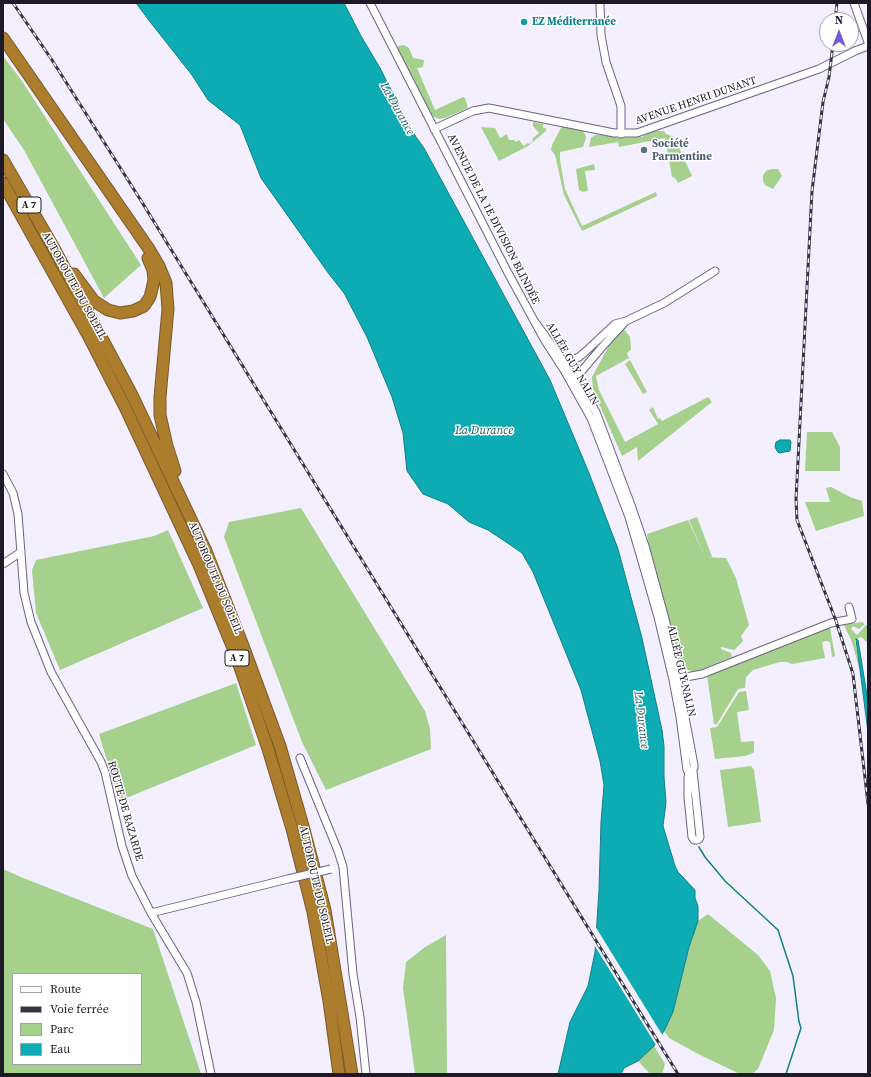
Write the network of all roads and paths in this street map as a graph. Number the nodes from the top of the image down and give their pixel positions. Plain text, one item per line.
1 (370, 3) edge
2 (600, 3) edge
3 (854, 3) edge
4 (3, 38) edge
5 (868, 42) edge
6 (3, 46) edge
7 (868, 46) edge
8 (434, 129) junction
9 (621, 134) junction
10 (3, 160) edge
11 (3, 183) edge
12 (3, 195) edge
13 (54, 250) junction
14 (52, 271) junction
15 (715, 271) dead end
16 (533, 319) junction
17 (626, 321) junction
18 (570, 370) junction
19 (3, 474) edge
20 (206, 551) junction
21 (21, 552) junction
22 (3, 564) edge
23 (849, 608) dead end
24 (676, 679) junction
25 (300, 758) dead end
26 (690, 846) dead end
27 (343, 867) junction
28 (151, 913) junction
29 (211, 1074) edge
30 (339, 1074) edge
31 (352, 1074) edge
32 (366, 1074) edge

1 - 8 street, AVENUE DE LA 1E DIVISION BLINDÉE
2 - 9 street
3 - 5 street
4 - 20 highway
6 - 13 highway
7 - 9 street, AVENUE HENRI DUNANT
8 - 9 street, AVENUE HENRI DUNANT
8 - 16 street, AVENUE DE LA 1E DIVISION BLINDÉE
10 - 13 highway, AUTOROUTE DU SOLEIL / A 7
11 - 14 highway, AUTOROUTE DU SOLEIL / A 7
12 - 14 highway
13 - 20 highway, AUTOROUTE DU SOLEIL / A 7
14 - 30 highway, AUTOROUTE DU SOLEIL / A 7
15 - 17 street
16 - 18 street, ALLÉE GUY NALIN
16 - 18 street, ALLÉE GUY NALIN
17 - 18 street
17 - 18 street
18 - 24 street, ALLÉE GUY NALIN
18 - 24 street, ALLÉE GUY NALIN
19 - 21 street, ROUTE DE BAZARDE
20 - 31 highway, AUTOROUTE DU SOLEIL / A 7
21 - 22 street
21 - 28 street, ROUTE DE BAZARDE
23 - 24 street
24 - 26 street, ALLÉE GUY NALIN
25 - 27 street
27 - 28 street, bridge
27 - 32 street
28 - 29 street, ROUTE DE BAZARDE

